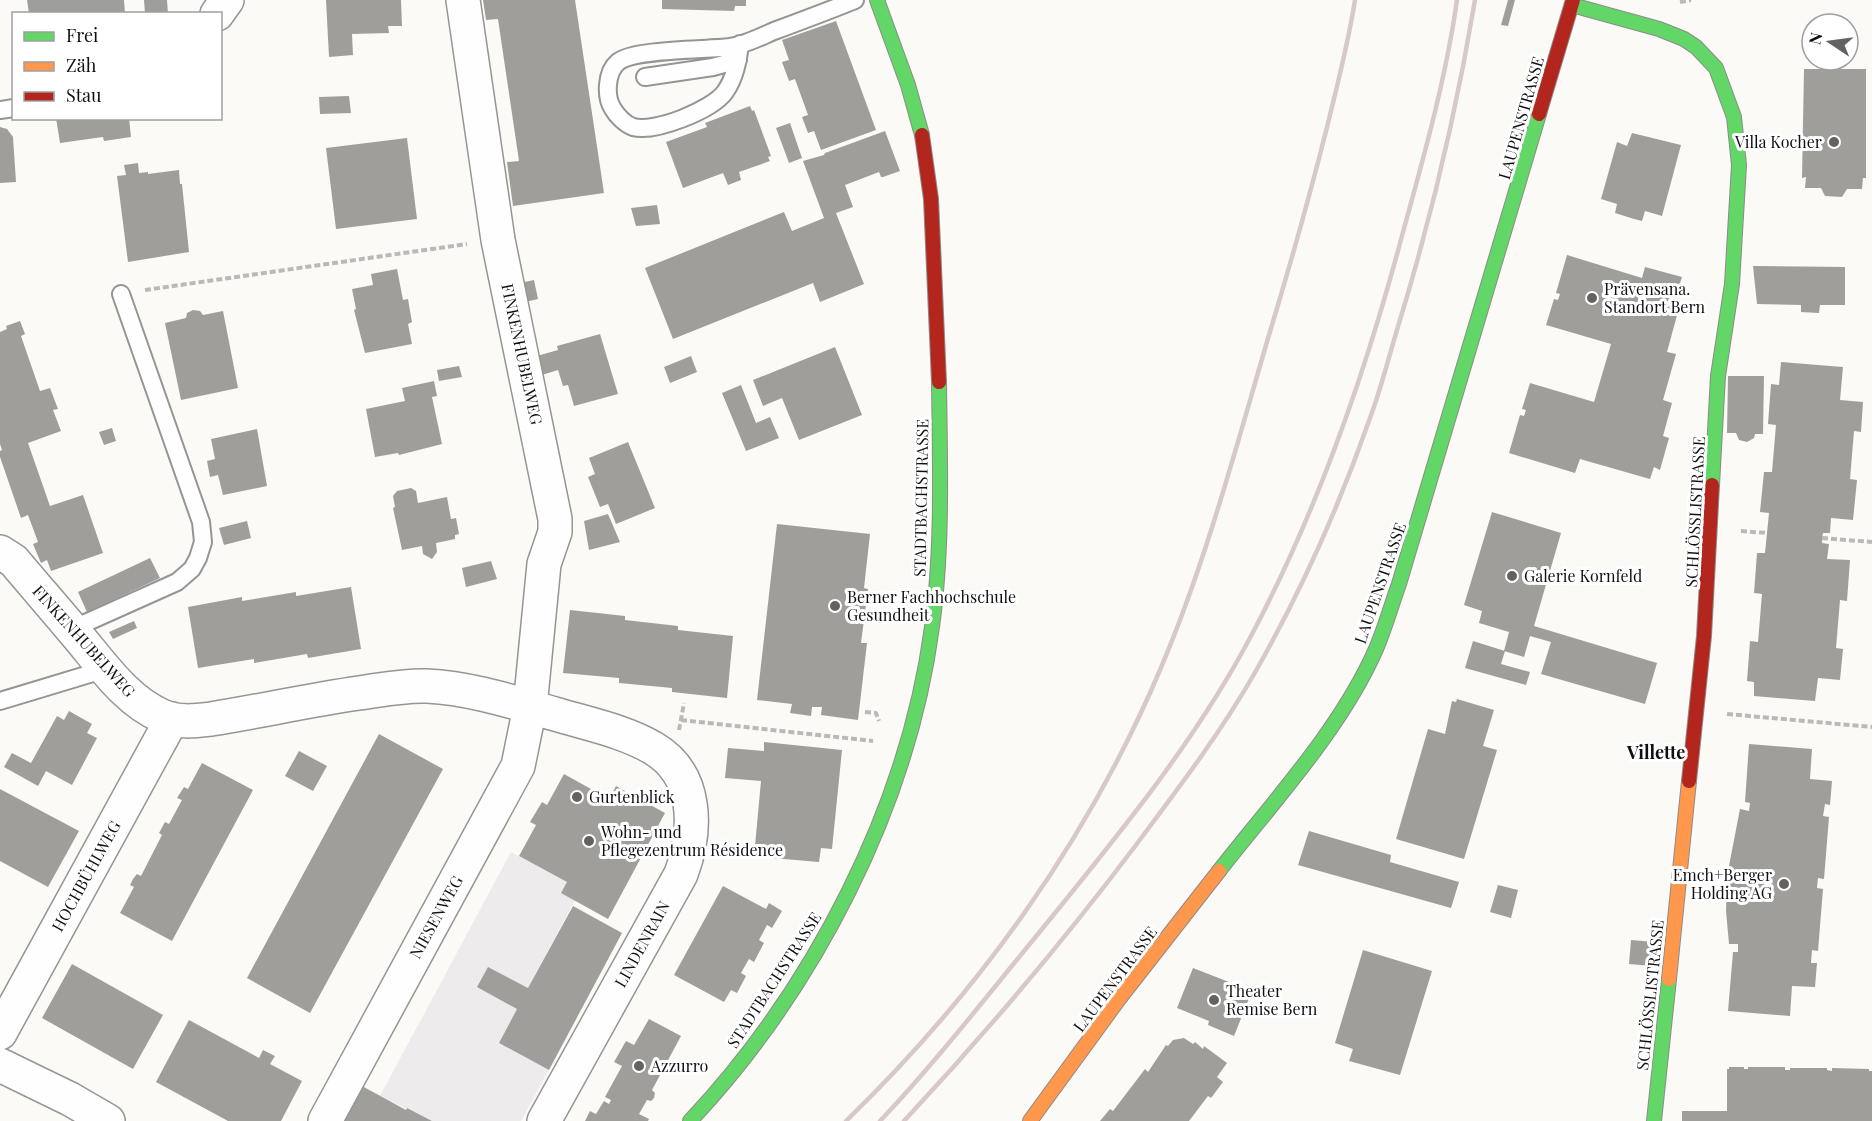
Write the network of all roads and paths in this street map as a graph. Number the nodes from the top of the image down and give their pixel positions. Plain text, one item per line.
1 (227, 0) edge
2 (463, 0) edge
3 (855, 0) edge
4 (877, 0) edge
5 (1572, 3) edge
6 (218, 12) edge
7 (739, 52) junction
8 (645, 77) dead end
9 (477, 243) dead end
10 (120, 294) joint
11 (1737, 531) dead end
12 (1767, 533) dead end
13 (1822, 538) dead end
14 (1872, 542) edge
15 (0, 552) edge
16 (72, 629) junction
17 (106, 669) junction
18 (0, 701) edge
19 (684, 703) dead end
20 (530, 707) junction
21 (1722, 713) dead end
22 (172, 719) junction
23 (681, 720) junction
24 (1872, 728) edge
25 (873, 741) dead end
26 (673, 745) junction
27 (0, 1033) edge
28 (0, 1065) edge
29 (108, 1121) edge
30 (325, 1121) edge
31 (544, 1121) edge
32 (690, 1121) edge
33 (1030, 1121) edge
34 (1654, 1121) edge

1 - 6 street
2 - 20 street, FINKENHUBELWEG
3 - 7 lane
4 - 32 main road, STADTBACHSTRASSE
5 - 33 main road, LAUPENSTRASSE
5 - 34 main road, SCHLÖSSLISTRASSE
7 - 7 lane
7 - 8 lane
9 - 10 path
10 - 16 lane
11 - 12 path
13 - 14 path
15 - 16 street, FINKENHUBELWEG
16 - 17 street, FINKENHUBELWEG
17 - 18 lane
17 - 22 street, FINKENHUBELWEG
19 - 23 path
20 - 22 street, FINKENHUBELWEG
20 - 26 street, FINKENHUBELWEG
20 - 30 street, NIESENWEG
21 - 24 path
22 - 27 street, HOCHBÜHLWEG
23 - 25 path
23 - 26 path
26 - 31 street, LINDENRAIN
28 - 29 street

